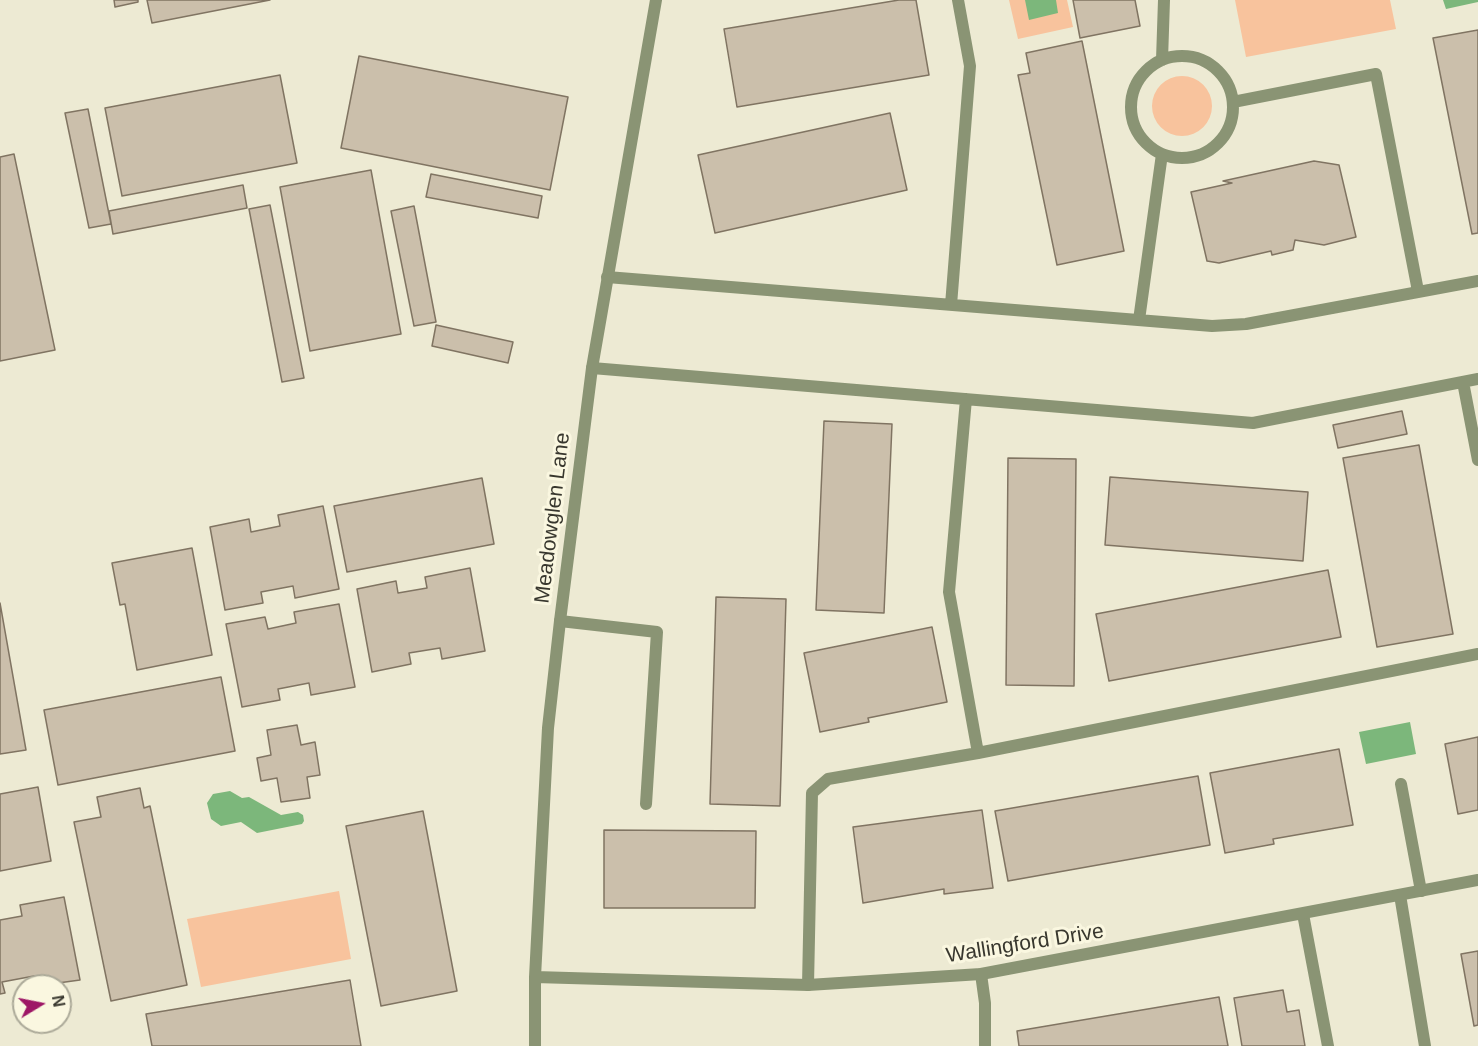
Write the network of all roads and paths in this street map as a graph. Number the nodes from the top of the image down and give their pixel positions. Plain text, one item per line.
1 (656, 0) edge
2 (958, 0) edge
3 (1164, 0) edge
4 (1162, 60) junction
5 (1233, 102) junction
6 (1162, 154) junction
7 (607, 277) junction
8 (1478, 281) edge
9 (1418, 291) junction
10 (951, 305) junction
11 (1140, 320) junction
12 (592, 368) junction
13 (1478, 380) edge
14 (1463, 382) junction
15 (966, 399) junction
16 (1478, 460) edge
17 (560, 621) junction
18 (1478, 654) edge
19 (978, 753) junction
20 (1401, 784) dead end
21 (645, 804) dead end
22 (1478, 880) edge
23 (1421, 891) junction
24 (1400, 895) junction
25 (1303, 914) junction
26 (981, 974) junction
27 (535, 977) junction
28 (808, 985) junction
29 (535, 1046) edge
30 (985, 1046) edge
31 (1328, 1046) edge
32 (1425, 1046) edge

1 - 7 street, Meadowglen Lane
2 - 10 street
3 - 4 street
4 - 5 street
4 - 6 street
5 - 6 street
5 - 9 street
6 - 11 street
7 - 10 street
7 - 12 street, Meadowglen Lane
8 - 9 street
9 - 11 street
10 - 11 street
12 - 15 street
12 - 17 street, Meadowglen Lane
13 - 14 street
14 - 15 street
14 - 16 street
15 - 19 street
17 - 21 street
17 - 27 street, Meadowglen Lane
18 - 19 street
19 - 28 street
20 - 23 street
22 - 23 street, Wallingford Drive
23 - 24 street, Wallingford Drive
24 - 25 street, Wallingford Drive
24 - 32 street
25 - 26 street, Wallingford Drive
25 - 31 street
26 - 28 street, Wallingford Drive
26 - 30 street
27 - 28 street, Wallingford Drive
27 - 29 street, Meadowglen Lane

